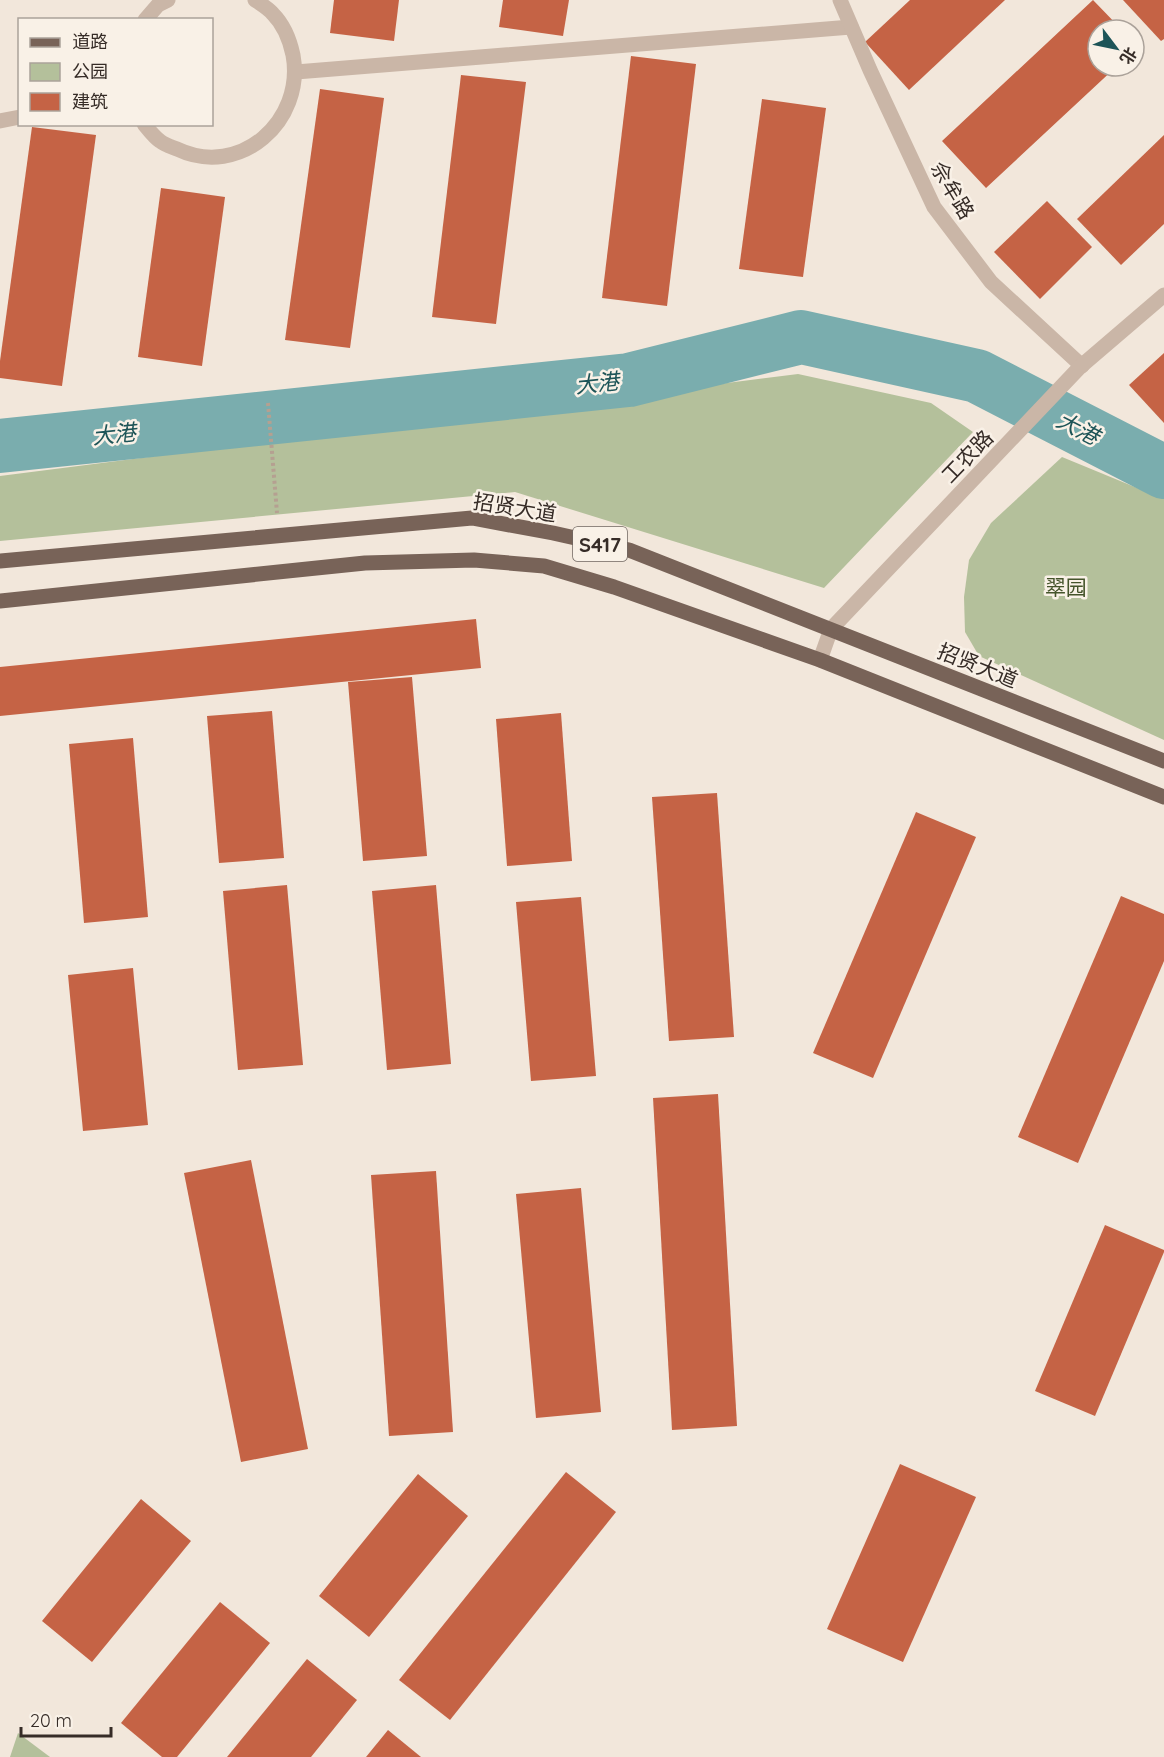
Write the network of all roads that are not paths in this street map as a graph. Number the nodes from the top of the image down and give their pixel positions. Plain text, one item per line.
1 (168, 0) edge
2 (255, 0) edge
3 (840, 0) edge
4 (148, 18) edge
5 (852, 27) junction
6 (296, 72) junction
7 (18, 117) edge
8 (0, 121) edge
9 (146, 126) edge
10 (1164, 295) edge
11 (1081, 366) junction
12 (0, 561) edge
13 (0, 601) edge
14 (831, 629) junction
15 (820, 660) junction
16 (1164, 761) edge
17 (1164, 797) edge

1 - 4 street
2 - 6 street
3 - 5 street, 佘牟路
5 - 6 street
5 - 11 street, 佘牟路
6 - 9 street
7 - 8 street
10 - 11 street, 工农路
11 - 14 street, 工农路
12 - 14 main road, 招贤大道 / S417
13 - 15 main road, S417
14 - 15 street, 工农路
14 - 16 main road, 招贤大道 / S417
15 - 17 main road, S417

